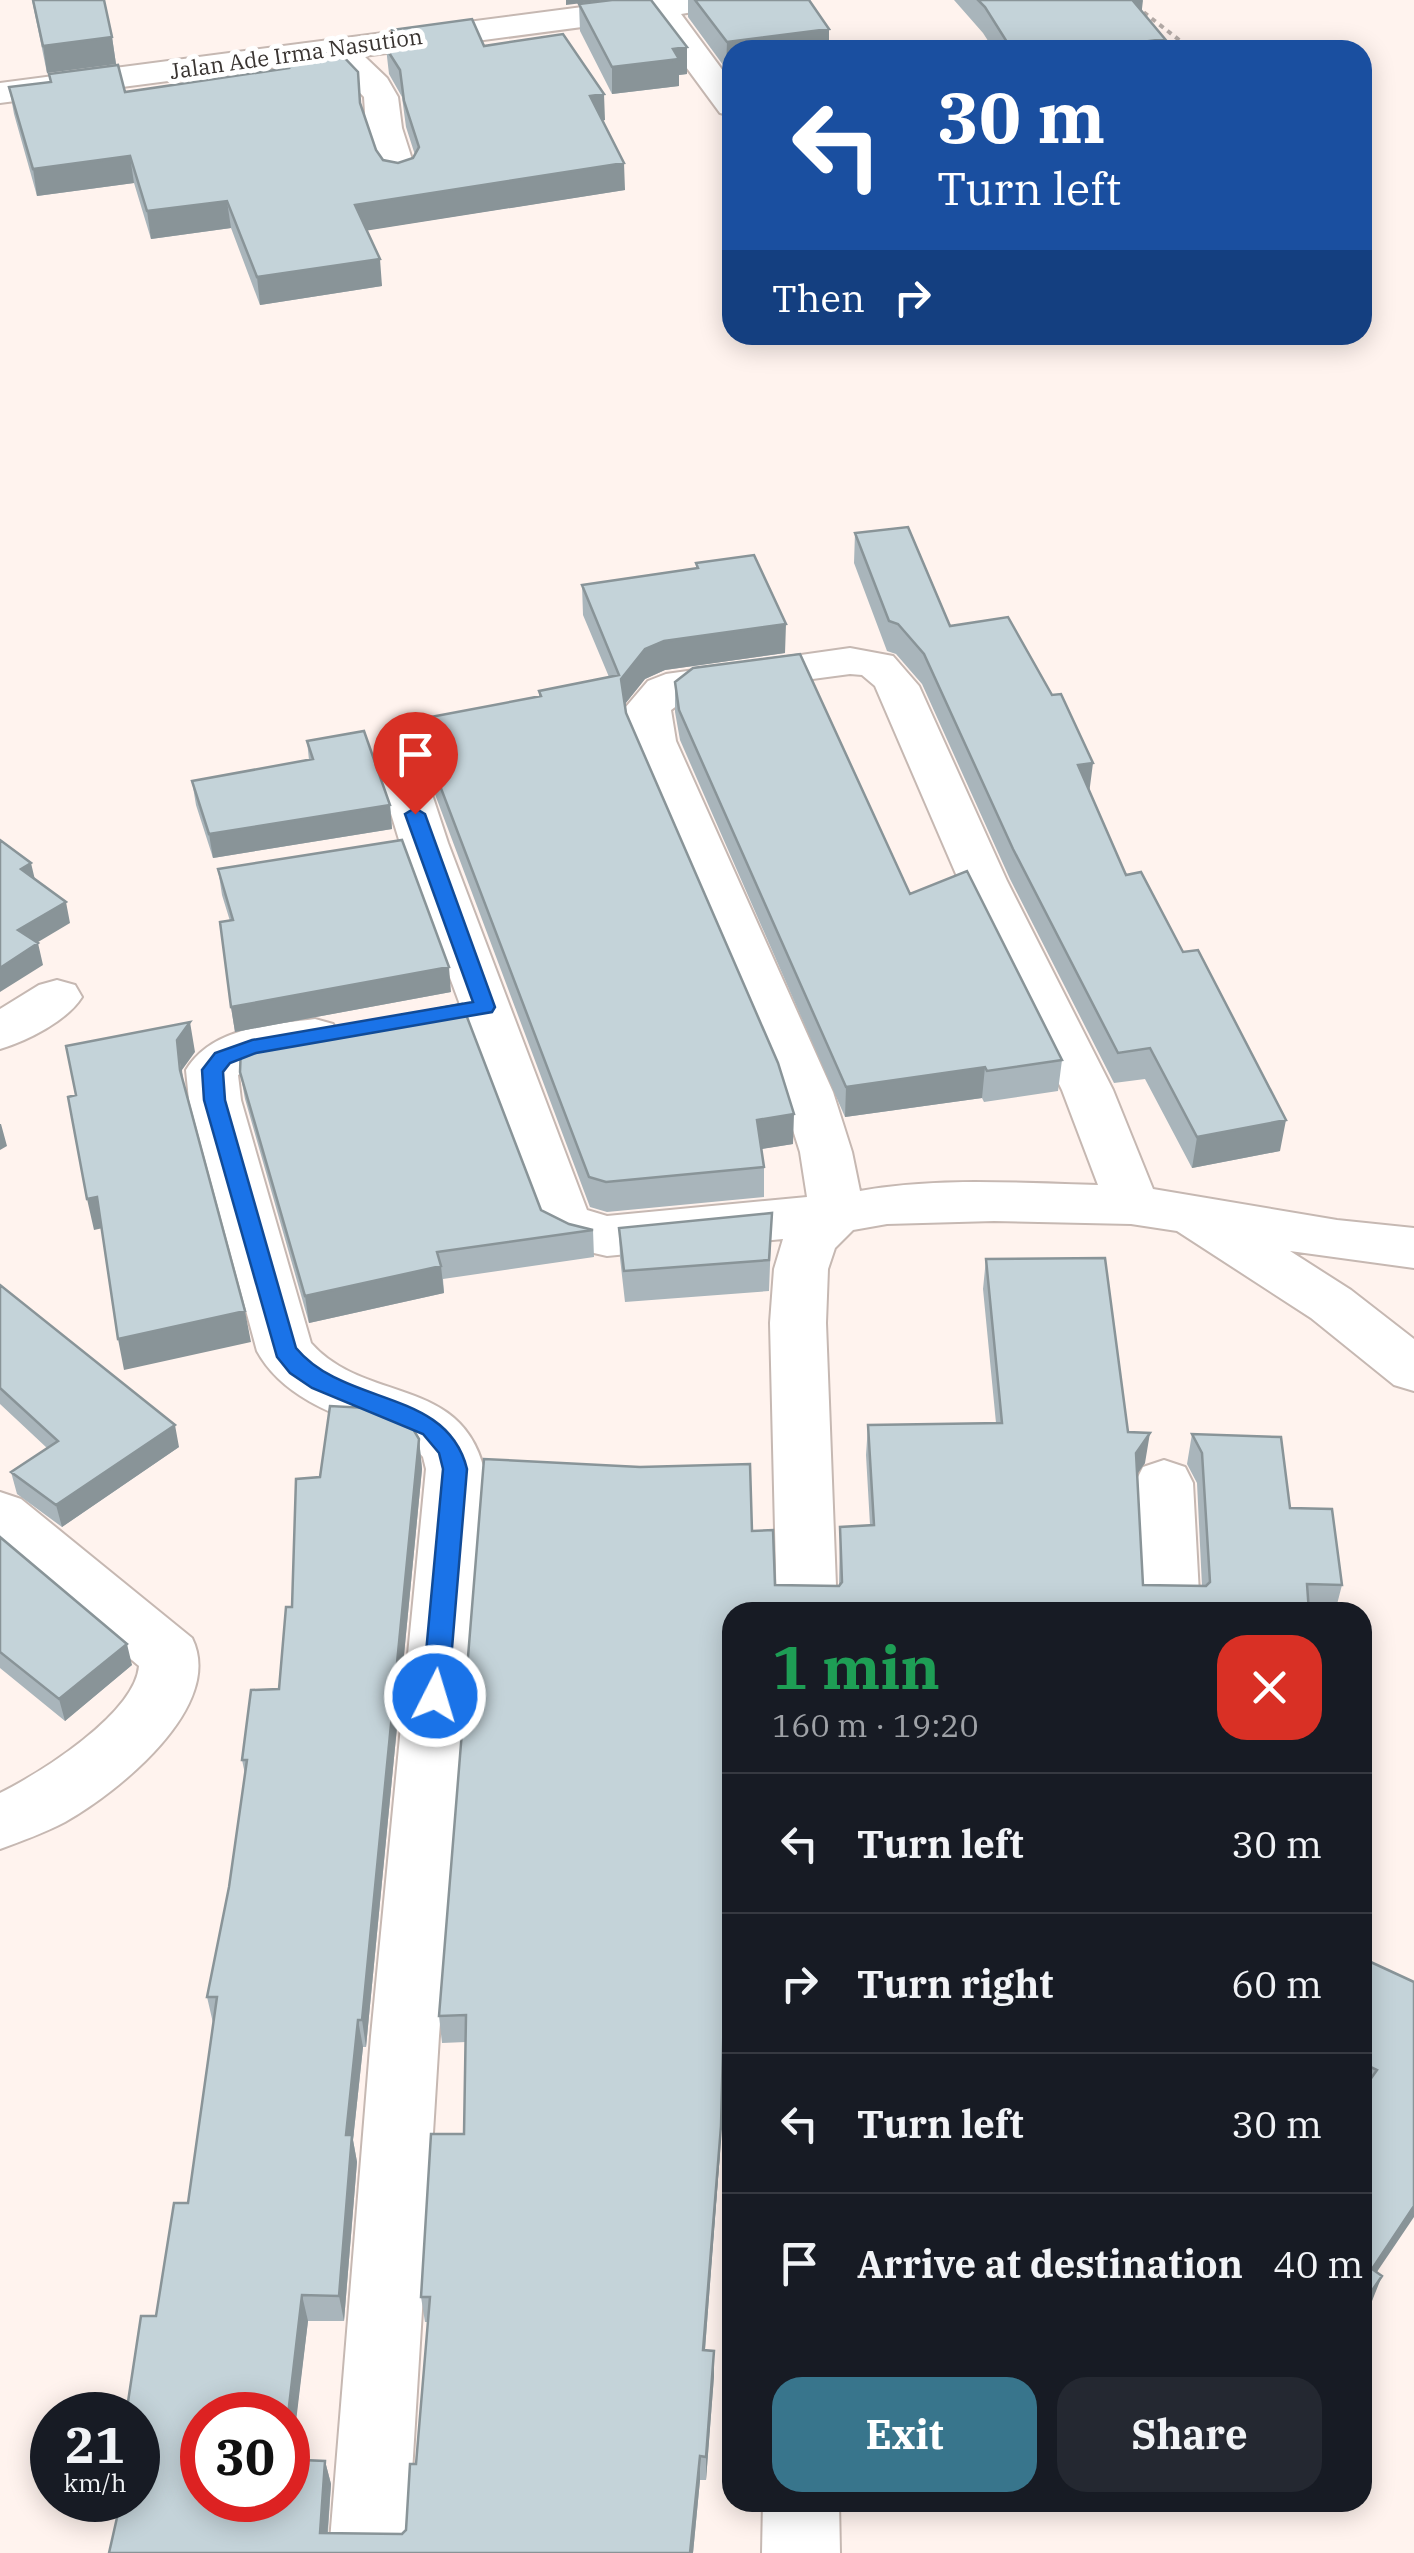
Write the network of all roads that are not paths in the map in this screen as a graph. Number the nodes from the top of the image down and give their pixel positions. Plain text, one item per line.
1 (712, 0) edge
2 (658, 7) junction
3 (335, 47) junction
4 (0, 93) edge
5 (722, 93) edge
6 (400, 175) edge
7 (397, 758) dead end
8 (57, 997) dead end
9 (485, 1007) junction
10 (426, 1018) edge
11 (367, 1028) edge
12 (0, 1032) edge
13 (1131, 1205) junction
14 (1190, 1213) junction
15 (837, 1214) junction
16 (1404, 1248) edge
17 (1351, 1320) junction
18 (1414, 1370) edge
19 (1164, 1483) dead end
20 (0, 1515) edge
21 (807, 1602) edge
22 (1170, 1602) edge
23 (0, 1820) edge
24 (801, 2512) edge
25 (368, 2553) edge
26 (800, 2553) edge

1 - 2 street, Jalan Ade Irma Nasution
2 - 3 street, Jalan Ade Irma Nasution
2 - 5 street
3 - 4 street, Jalan Ade Irma Nasution
3 - 6 street
7 - 9 street
8 - 12 street
9 - 10 street
9 - 15 street
11 - 25 street
13 - 14 street
13 - 15 street
13 - 15 street
14 - 16 street
14 - 17 street
15 - 21 street
16 - 17 street
17 - 18 street
19 - 22 street
20 - 23 street
24 - 26 street

